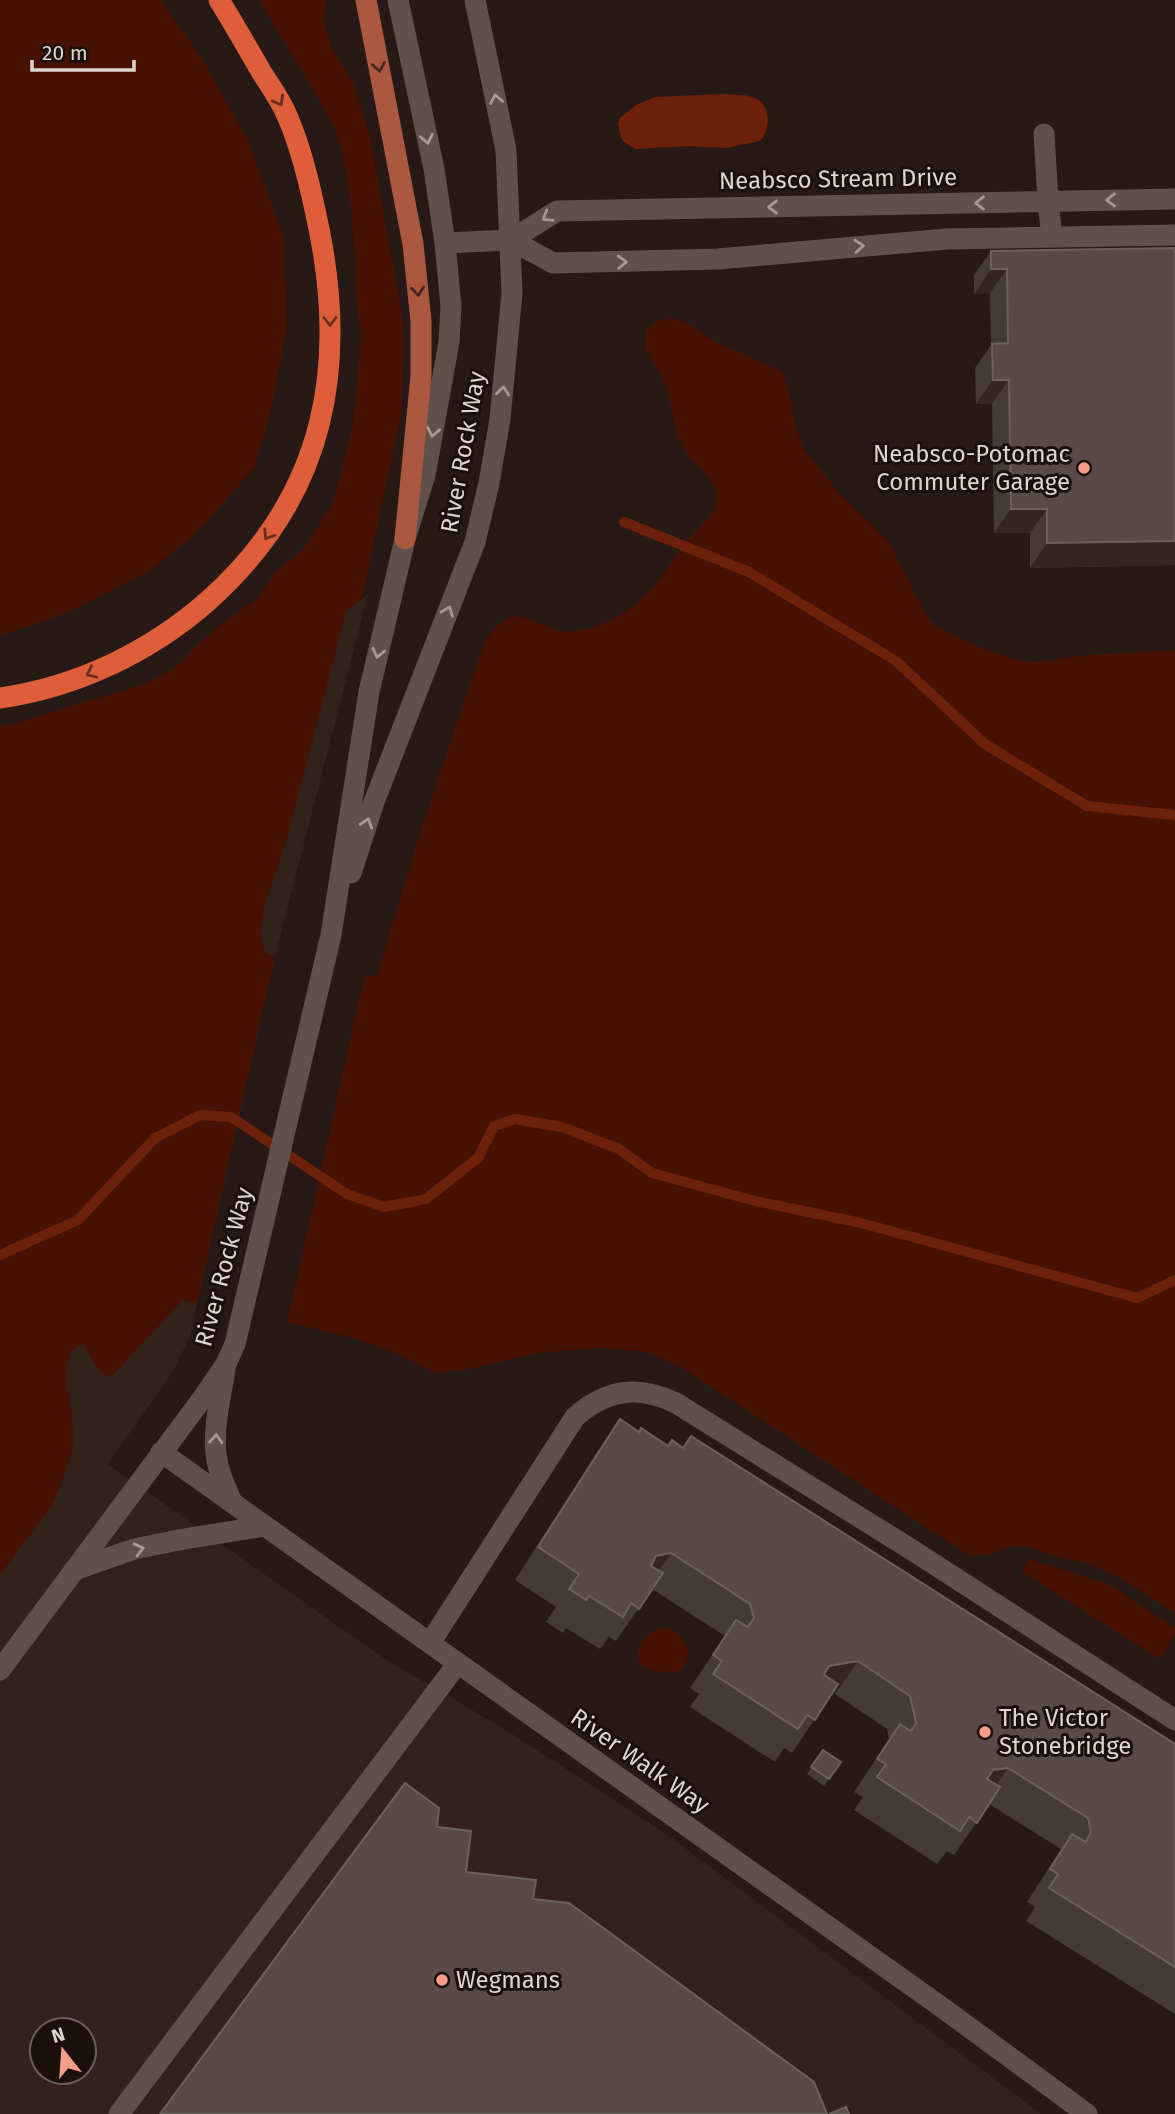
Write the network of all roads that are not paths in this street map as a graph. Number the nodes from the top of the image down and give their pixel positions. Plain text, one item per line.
1 (219, 0) edge
2 (366, 0) edge
3 (398, 0) edge
4 (475, 0) edge
5 (1044, 134) dead end
6 (1175, 199) edge
7 (1048, 201) junction
8 (1175, 235) edge
9 (1052, 237) junction
10 (511, 240) junction
11 (445, 243) junction
12 (405, 539) junction
13 (0, 698) edge
14 (331, 935) junction
15 (226, 1364) junction
16 (161, 1452) junction
17 (233, 1504) junction
18 (265, 1526) junction
19 (74, 1570) junction
20 (430, 1643) junction
21 (458, 1663) junction
22 (0, 1670) edge
23 (1175, 1720) edge
24 (119, 2114) edge
25 (1087, 2114) edge

1 -> 13 highway
2 -> 12 main road
3 -> 11 street, River Rock Way
10 -> 4 street, River Rock Way
5 - 7 street
6 -> 7 street, Neabsco Stream Drive
7 - 9 street
7 -> 10 street, Neabsco Stream Drive
8 - 9 street
10 -> 9 street
10 - 11 street, Neabsco Stream Drive
14 -> 10 street, River Rock Way
11 -> 12 street, River Rock Way
12 -> 14 street, River Rock Way
14 - 15 street, River Rock Way
15 - 16 street, River Rock Way
17 -> 15 street
16 - 17 street, River Walk Way
16 - 19 street, River Rock Way
17 - 18 street, River Walk Way
19 -> 18 street
18 - 20 street, River Walk Way
19 - 22 street, River Rock Way
20 - 21 street, River Walk Way
20 - 23 street
21 - 24 street
21 - 25 street, River Walk Way

